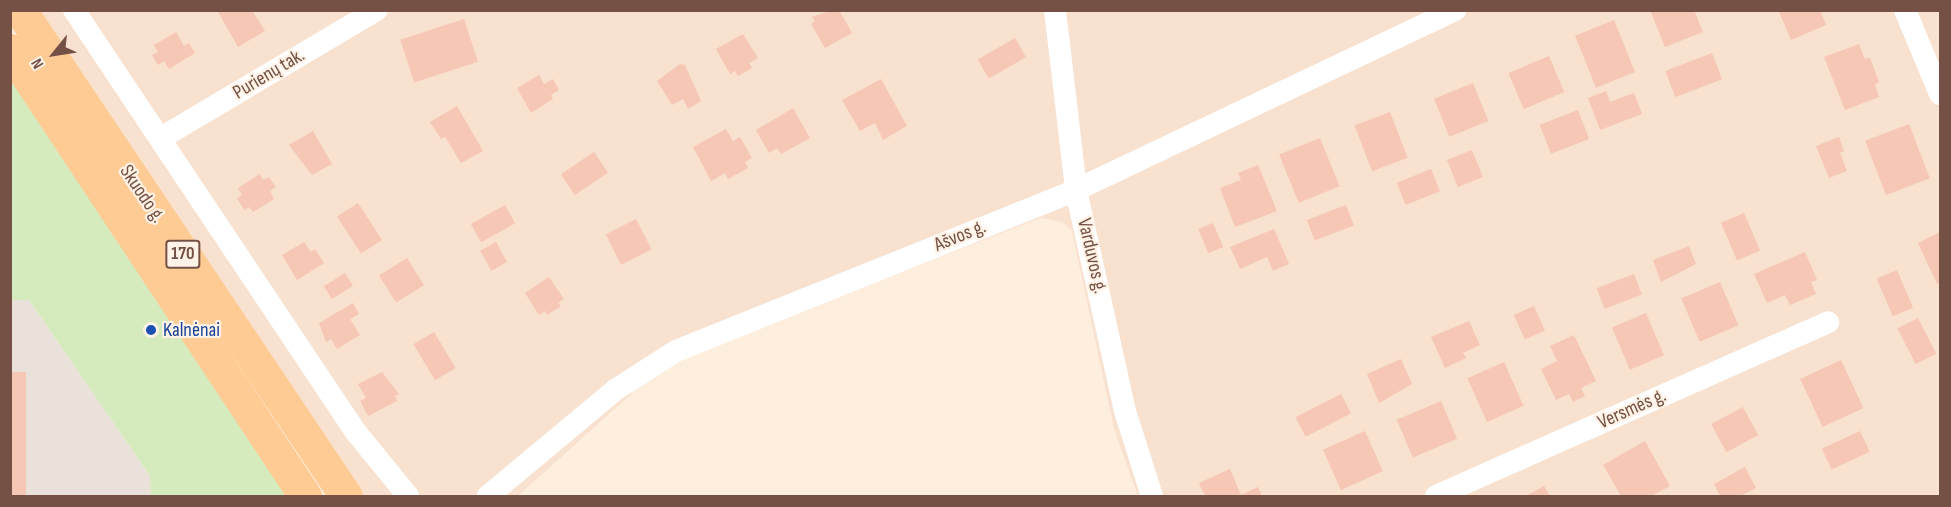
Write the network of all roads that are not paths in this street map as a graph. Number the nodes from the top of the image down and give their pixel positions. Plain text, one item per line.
1 (20, 10) edge
2 (74, 10) edge
3 (378, 10) edge
4 (1055, 10) edge
5 (1455, 10) edge
6 (1905, 10) edge
7 (10, 50) edge
8 (1941, 94) edge
9 (161, 138) junction
10 (1076, 190) junction
11 (1828, 322) dead end
12 (305, 496) edge
13 (346, 496) edge
14 (408, 496) edge
15 (488, 496) edge
16 (1152, 496) edge
17 (1436, 496) edge

1 - 13 main road, Skuodo g. / 170
2 - 9 street
3 - 9 street, Purienų tak.
4 - 10 street, Varduvos g.
5 - 10 street, Ašvos g.
6 - 8 street
7 - 12 main road, Skuodo g. / 170
9 - 14 street
10 - 15 street, Ašvos g.
10 - 16 street, Varduvos g.
11 - 17 street, Versmės g.

